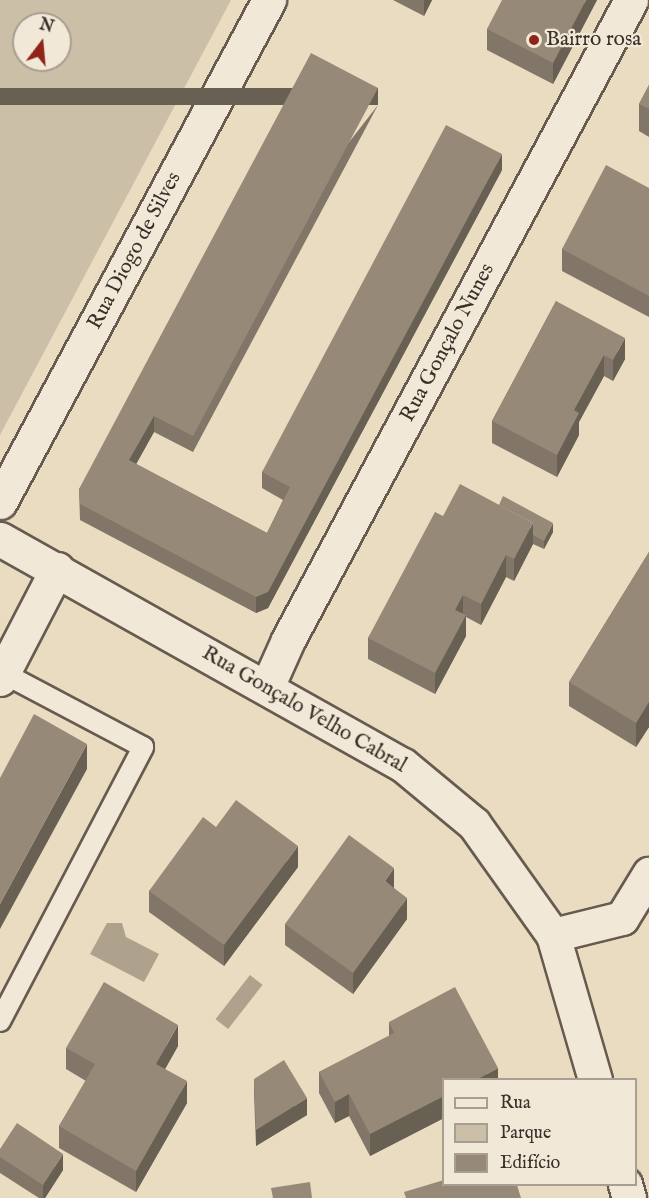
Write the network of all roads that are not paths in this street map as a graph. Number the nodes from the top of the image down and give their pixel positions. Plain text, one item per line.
1 (269, 0) edge
2 (631, 0) edge
3 (0, 502) edge
4 (0, 539) edge
5 (57, 569) junction
6 (2, 676) edge
7 (267, 687) junction
8 (649, 874) edge
9 (553, 935) junction
10 (0, 1021) edge
11 (594, 1078) edge

1 - 3 street, Rua Diogo de Silves
2 - 7 street, Rua Gonçalo Nunes
4 - 5 street, Rua Gonçalo Velho Cabral
5 - 6 street
5 - 7 street, Rua Gonçalo Velho Cabral
6 - 10 lane
7 - 9 street, Rua Gonçalo Velho Cabral
8 - 9 street
9 - 11 street, Rua Gonçalo Velho Cabral

